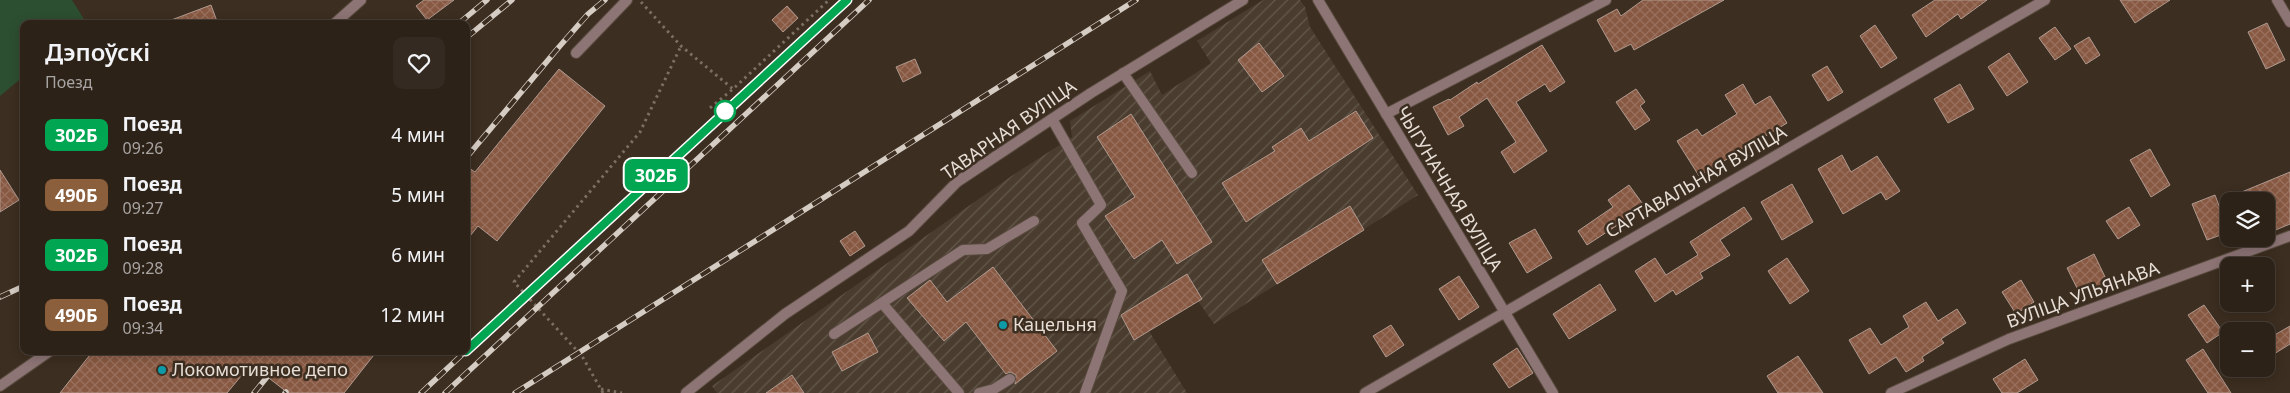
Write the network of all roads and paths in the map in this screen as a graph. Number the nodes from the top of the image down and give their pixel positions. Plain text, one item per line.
1 (361, 0) edge
2 (627, 0) edge
3 (638, 0) edge
4 (829, 0) edge
5 (1243, 0) edge
6 (1318, 0) edge
7 (1606, 0) edge
8 (2045, 0) edge
9 (2277, 0) edge
10 (338, 20) edge
11 (2290, 22) edge
12 (681, 46) junction
13 (576, 53) dead end
14 (1123, 73) junction
15 (734, 89) junction
16 (710, 108) dead end
17 (1386, 114) junction
18 (1052, 119) junction
19 (1192, 173) dead end
20 (1034, 222) dead end
21 (2290, 236) edge
22 (882, 303) junction
23 (1503, 312) junction
24 (834, 334) dead end
25 (44, 355) edge
26 (1010, 379) dead end
27 (0, 386) edge
28 (602, 391) edge
29 (622, 393) edge
30 (686, 393) edge
31 (959, 393) edge
32 (979, 393) edge
33 (1086, 393) edge
34 (1365, 393) edge
35 (1553, 393) edge
36 (1891, 393) edge

1 - 10 street
2 - 13 street
3 - 12 path
4 - 15 path
5 - 14 street, ТАВАРНАЯ ВУЛІЦА
6 - 17 street, ЧЫГУНАЧНАЯ ВУЛІЦА
7 - 17 street
8 - 23 street, САРТАВАЛЬНАЯ ВУЛІЦА
9 - 11 street
12 - 15 path
12 - 28 path
14 - 18 street, ТАВАРНАЯ ВУЛІЦА
14 - 19 street
15 - 16 path
17 - 23 street, ЧЫГУНАЧНАЯ ВУЛІЦА
18 - 30 street, ТАВАРНАЯ ВУЛІЦА
18 - 33 street
20 - 22 street
21 - 36 street, ВУЛІЦА УЛЬЯНАВА
22 - 24 street
22 - 31 street
23 - 34 street, САРТАВАЛЬНАЯ ВУЛІЦА
23 - 35 street, ЧЫГУНАЧНАЯ ВУЛІЦА
25 - 27 street
26 - 32 street
28 - 29 path

